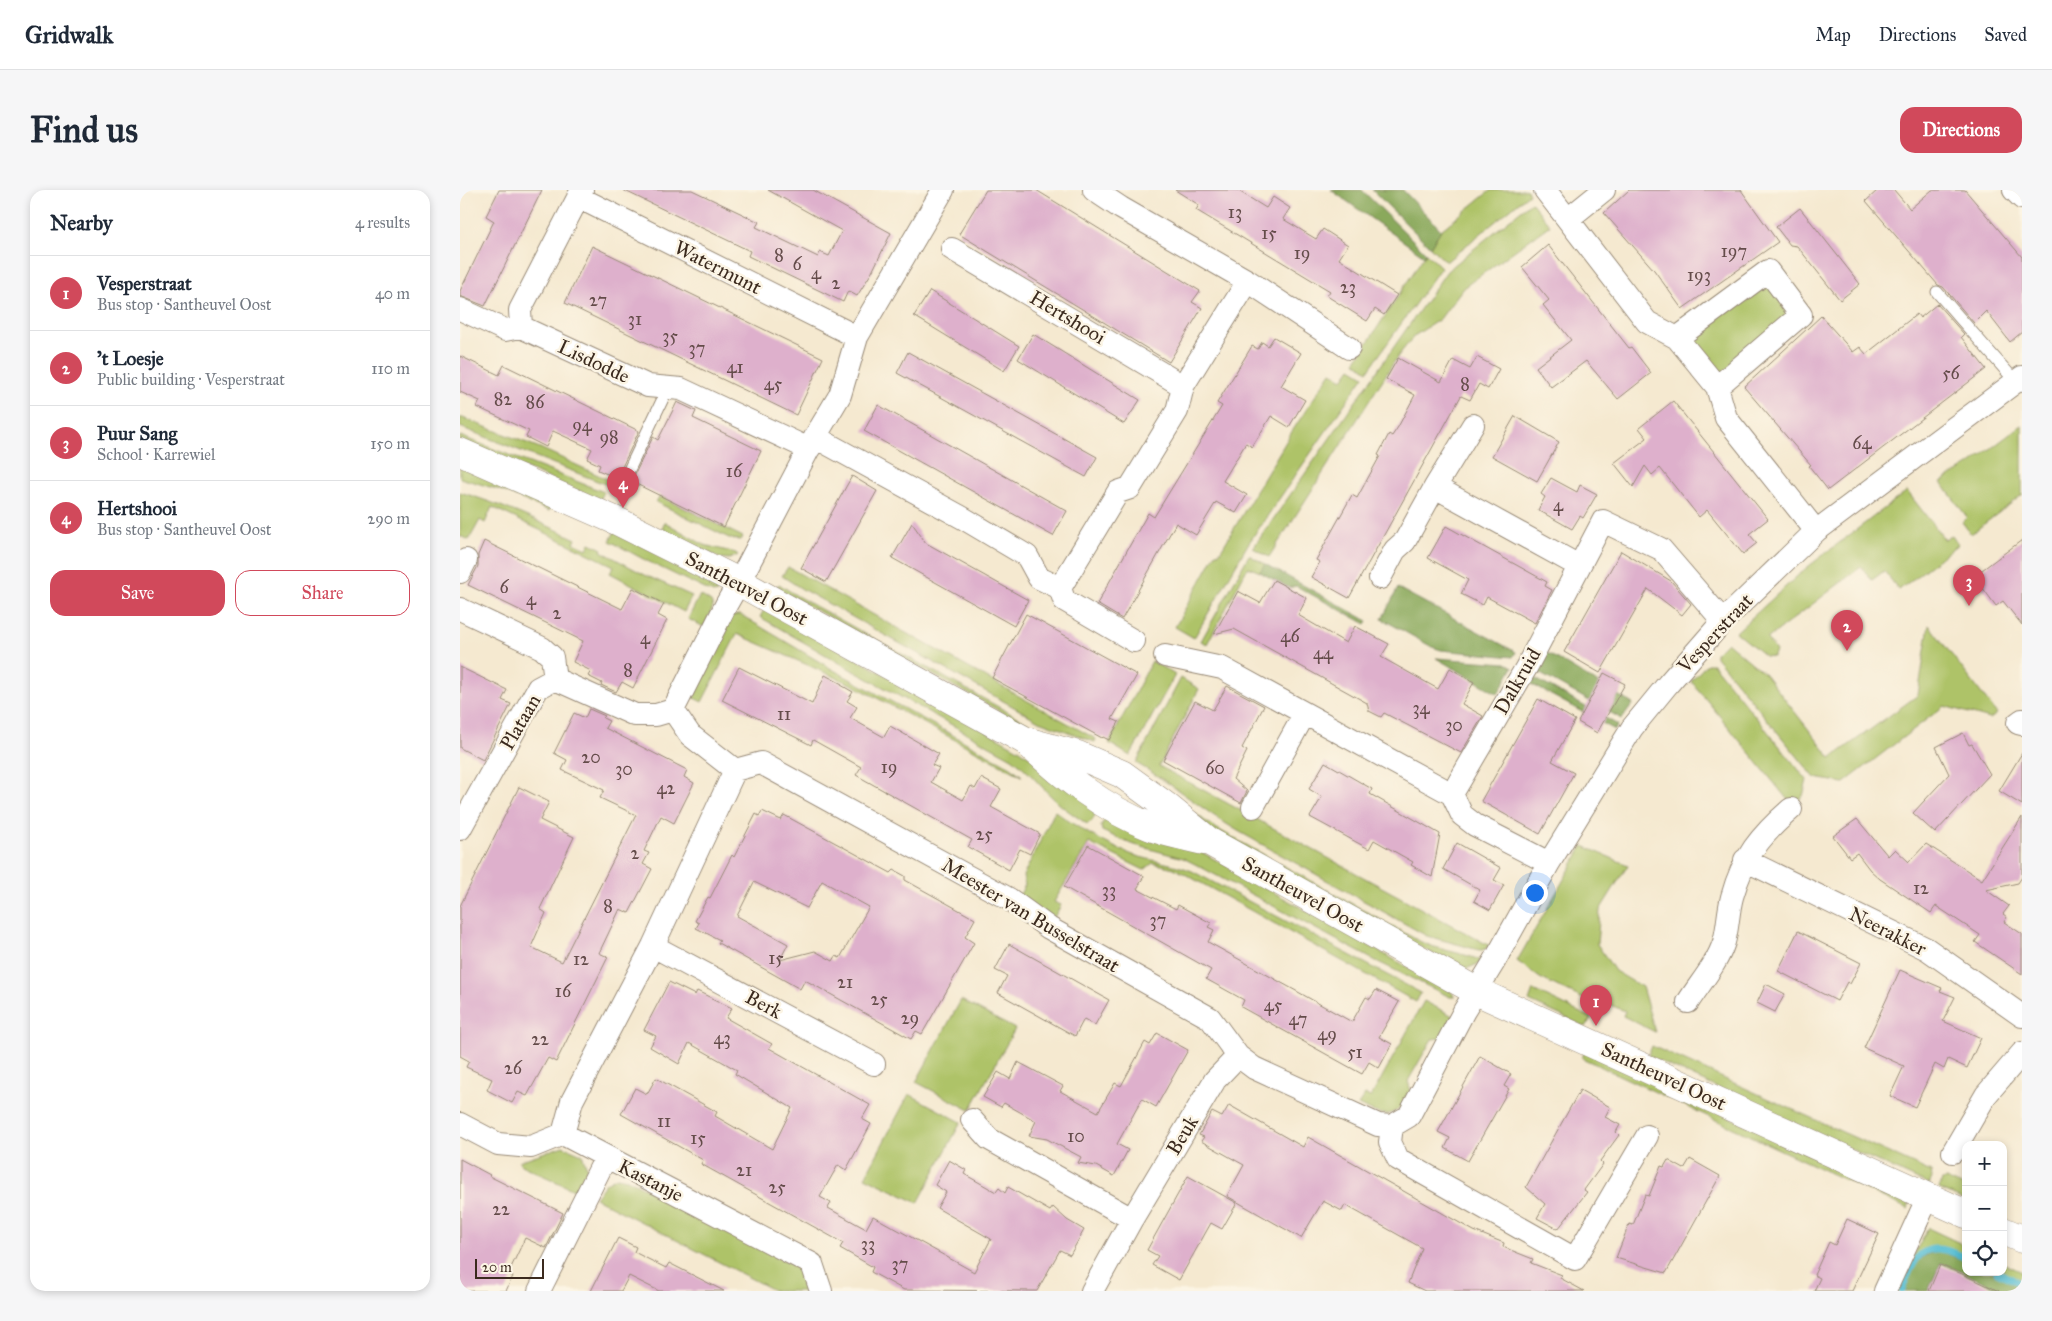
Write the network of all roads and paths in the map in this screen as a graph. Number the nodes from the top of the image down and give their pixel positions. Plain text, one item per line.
1 (943, 190) edge
2 (1094, 190) edge
3 (1545, 190) edge
4 (1604, 190) edge
5 (2014, 190) edge
6 (580, 194) edge
7 (2022, 198) edge
8 (1568, 219) junction
9 (952, 249) dead end
10 (1248, 281) junction
11 (1937, 292) dead end
12 (460, 309) edge
13 (521, 327) junction
14 (857, 337) junction
15 (1677, 338) junction
16 (1349, 348) dead end
17 (2019, 380) edge
18 (1183, 386) junction
19 (1717, 387) junction
20 (668, 388) junction
21 (1473, 425) dead end
22 (812, 443) junction
23 (460, 452) edge
24 (628, 472) dead end
25 (1435, 487) junction
26 (1816, 531) junction
27 (1579, 566) junction
28 (1380, 578) dead end
29 (740, 582) junction
30 (1060, 588) junction
31 (460, 609) edge
32 (1723, 621) junction
33 (1134, 640) dead end
34 (1165, 656) dead end
35 (555, 679) junction
36 (673, 710) junction
37 (1304, 715) junction
38 (2022, 720) edge
39 (2022, 724) edge
40 (1026, 741) junction
41 (735, 770) junction
42 (1452, 794) junction
43 (1253, 807) dead end
44 (1790, 809) dead end
45 (460, 829) edge
46 (1210, 842) junction
47 (1745, 860) junction
48 (1549, 863) junction
49 (653, 946) junction
50 (1476, 991) junction
51 (1688, 1002) dead end
52 (2022, 1016) edge
53 (2022, 1053) edge
54 (1238, 1056) junction
55 (874, 1064) dead end
56 (972, 1120) dead end
57 (460, 1124) edge
58 (1392, 1126) junction
59 (563, 1134) junction
60 (1647, 1136) dead end
61 (1953, 1152) dead end
62 (606, 1156) junction
63 (1928, 1197) junction
64 (1962, 1212) edge
65 (1132, 1218) junction
66 (2007, 1233) edge
67 (2022, 1239) edge
68 (539, 1291) edge
69 (821, 1291) edge
70 (1092, 1291) edge
71 (1885, 1291) edge

1 - 14 street
2 - 10 street
3 - 8 street
4 - 8 street
5 - 7 street
6 - 13 street
6 - 14 street, Watermunt
8 - 15 street
9 - 18 street, Hertshooi
10 - 16 street
10 - 18 street
11 - 17 lane
12 - 13 street, Lisdodde
13 - 20 street, Lisdodde
14 - 22 street
15 - 19 street
15 - 19 street
17 - 26 street, Vesperstraat
18 - 30 street
19 - 26 street
20 - 22 street, Lisdodde
20 - 24 lane
21 - 25 street
22 - 29 street
22 - 30 street
23 - 29 street, Santheuvel Oost
25 - 27 street
25 - 28 street
26 - 32 street, Vesperstraat
27 - 32 street, Dalkruid
27 - 42 street, Dalkruid
29 - 36 street
29 - 40 street, Santheuvel Oost
30 - 33 street
31 - 35 street, Plataan
32 - 48 street, Vesperstraat
34 - 37 street
35 - 36 street
35 - 45 street, Plataan
36 - 41 street
37 - 42 street
37 - 43 street
38 - 39 street
40 - 46 street, Santheuvel Oost
40 - 46 street, Santheuvel Oost
41 - 49 street
41 - 54 street, Meester van Busselstraat
42 - 48 street
44 - 47 street
46 - 50 street, Santheuvel Oost
47 - 51 street
47 - 52 street, Neerakker
48 - 50 street, Vesperstraat
49 - 55 street, Berk
49 - 59 street
50 - 58 street
50 - 63 street, Santheuvel Oost
53 - 61 street
54 - 58 street, Meester van Busselstraat
54 - 65 street, Beuk
56 - 65 street
57 - 59 street
58 - 60 street
59 - 62 street, Kastanje
62 - 68 street
62 - 69 street, Kastanje
63 - 64 street, Santheuvel Oost
63 - 71 street
65 - 70 street, Beuk
66 - 67 street

